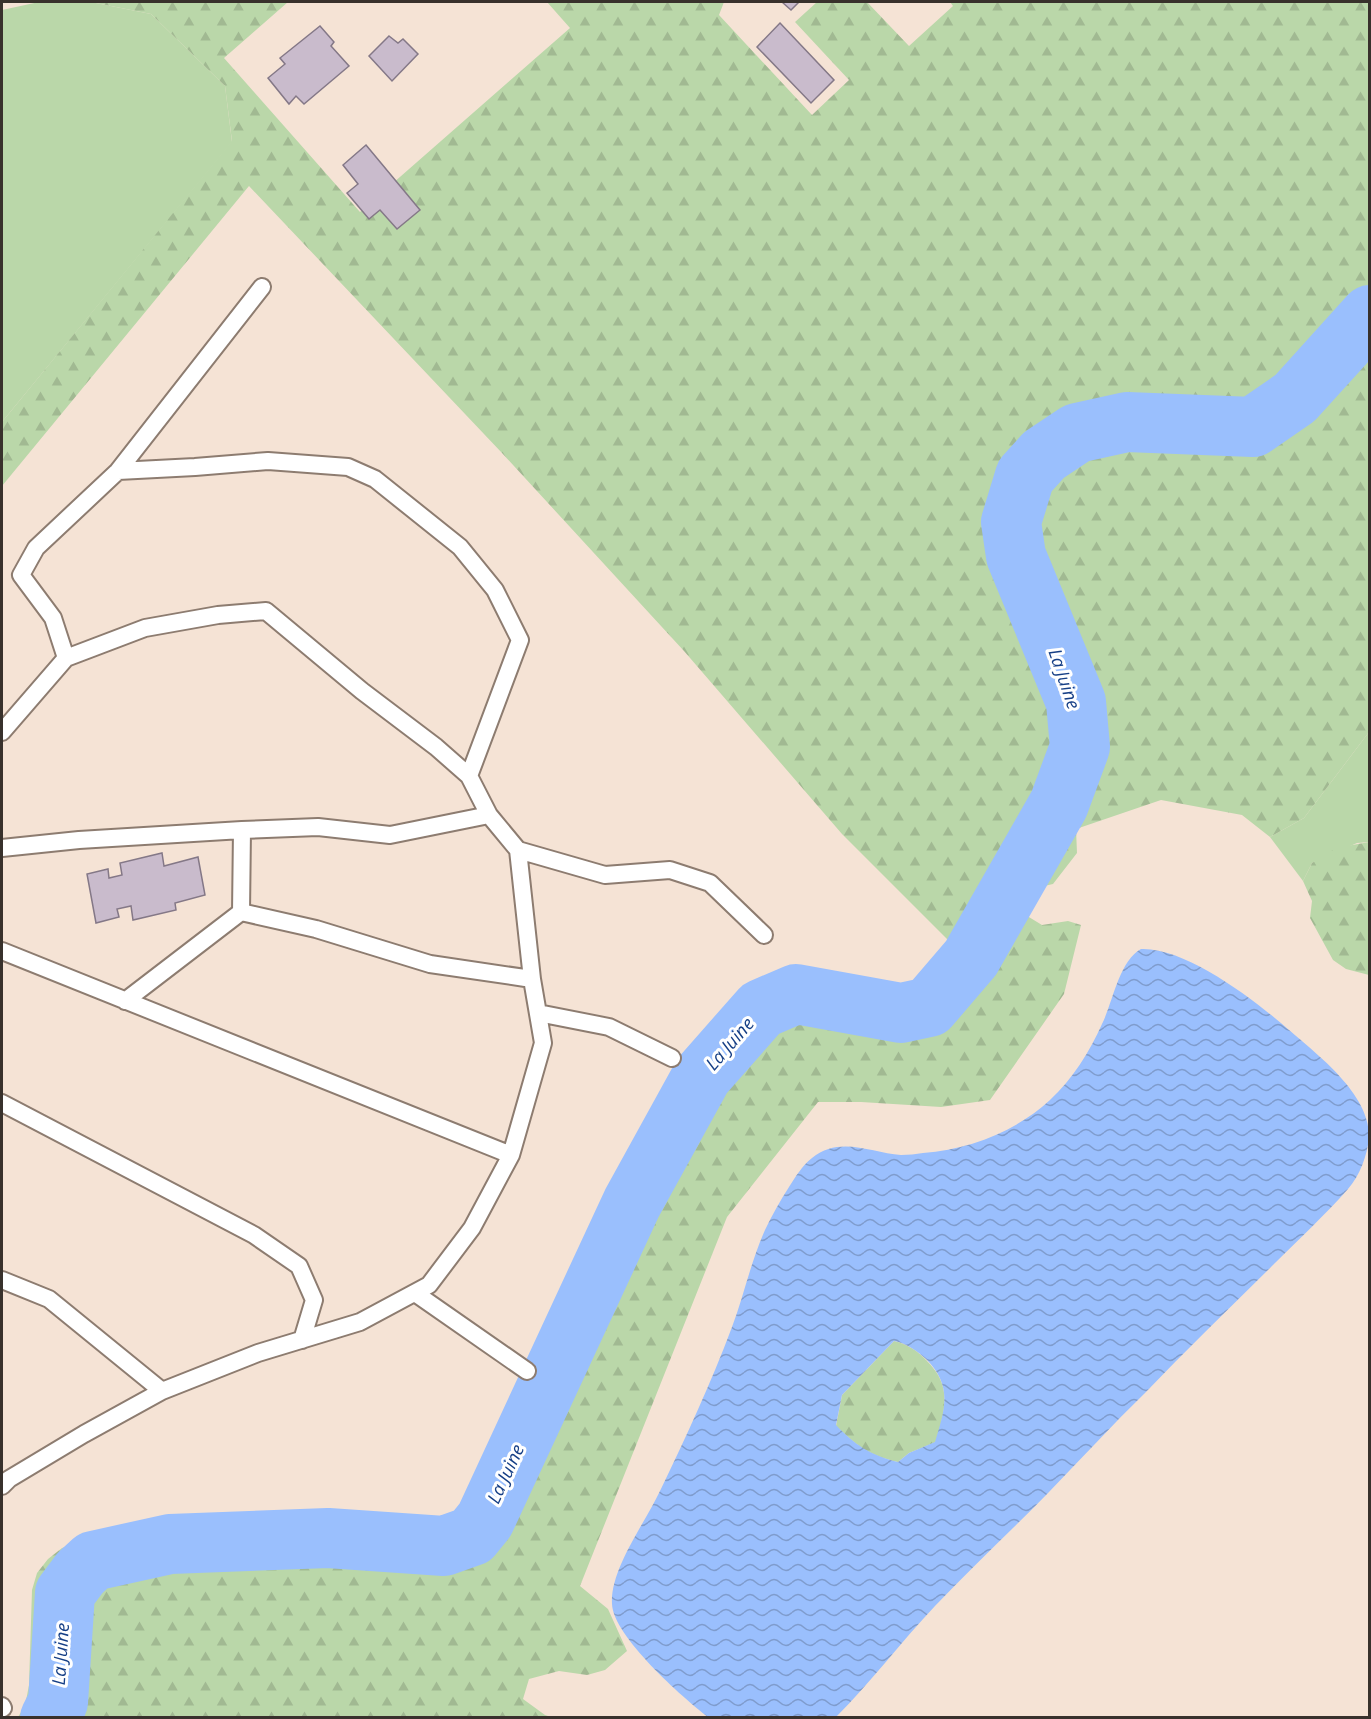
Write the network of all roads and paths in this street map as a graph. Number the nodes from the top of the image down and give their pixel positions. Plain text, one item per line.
1 (261, 287) dead end
2 (118, 471) junction
3 (66, 658) junction
4 (2, 732) edge
5 (469, 776) junction
6 (489, 815) junction
7 (242, 830) junction
8 (2, 848) edge
9 (518, 850) junction
10 (241, 912) junction
11 (764, 935) dead end
12 (2, 951) edge
13 (532, 979) junction
14 (125, 1001) junction
15 (538, 1014) junction
16 (672, 1058) dead end
17 (2, 1103) edge
18 (511, 1155) junction
19 (2, 1280) edge
20 (415, 1293) junction
21 (302, 1340) junction
22 (527, 1371) dead end
23 (162, 1391) junction
24 (4, 1478) edge

1 - 2 lane
2 - 3 lane
2 - 5 lane
3 - 4 lane
3 - 5 lane
5 - 6 lane
6 - 7 lane
6 - 9 lane
7 - 8 lane
7 - 10 lane
9 - 11 lane
9 - 13 lane
10 - 13 lane
10 - 14 lane
12 - 14 lane
13 - 15 lane
14 - 18 lane
15 - 16 lane
15 - 18 lane
17 - 21 lane
18 - 20 lane
19 - 23 lane
20 - 21 lane
20 - 22 lane
21 - 23 lane
23 - 24 lane

